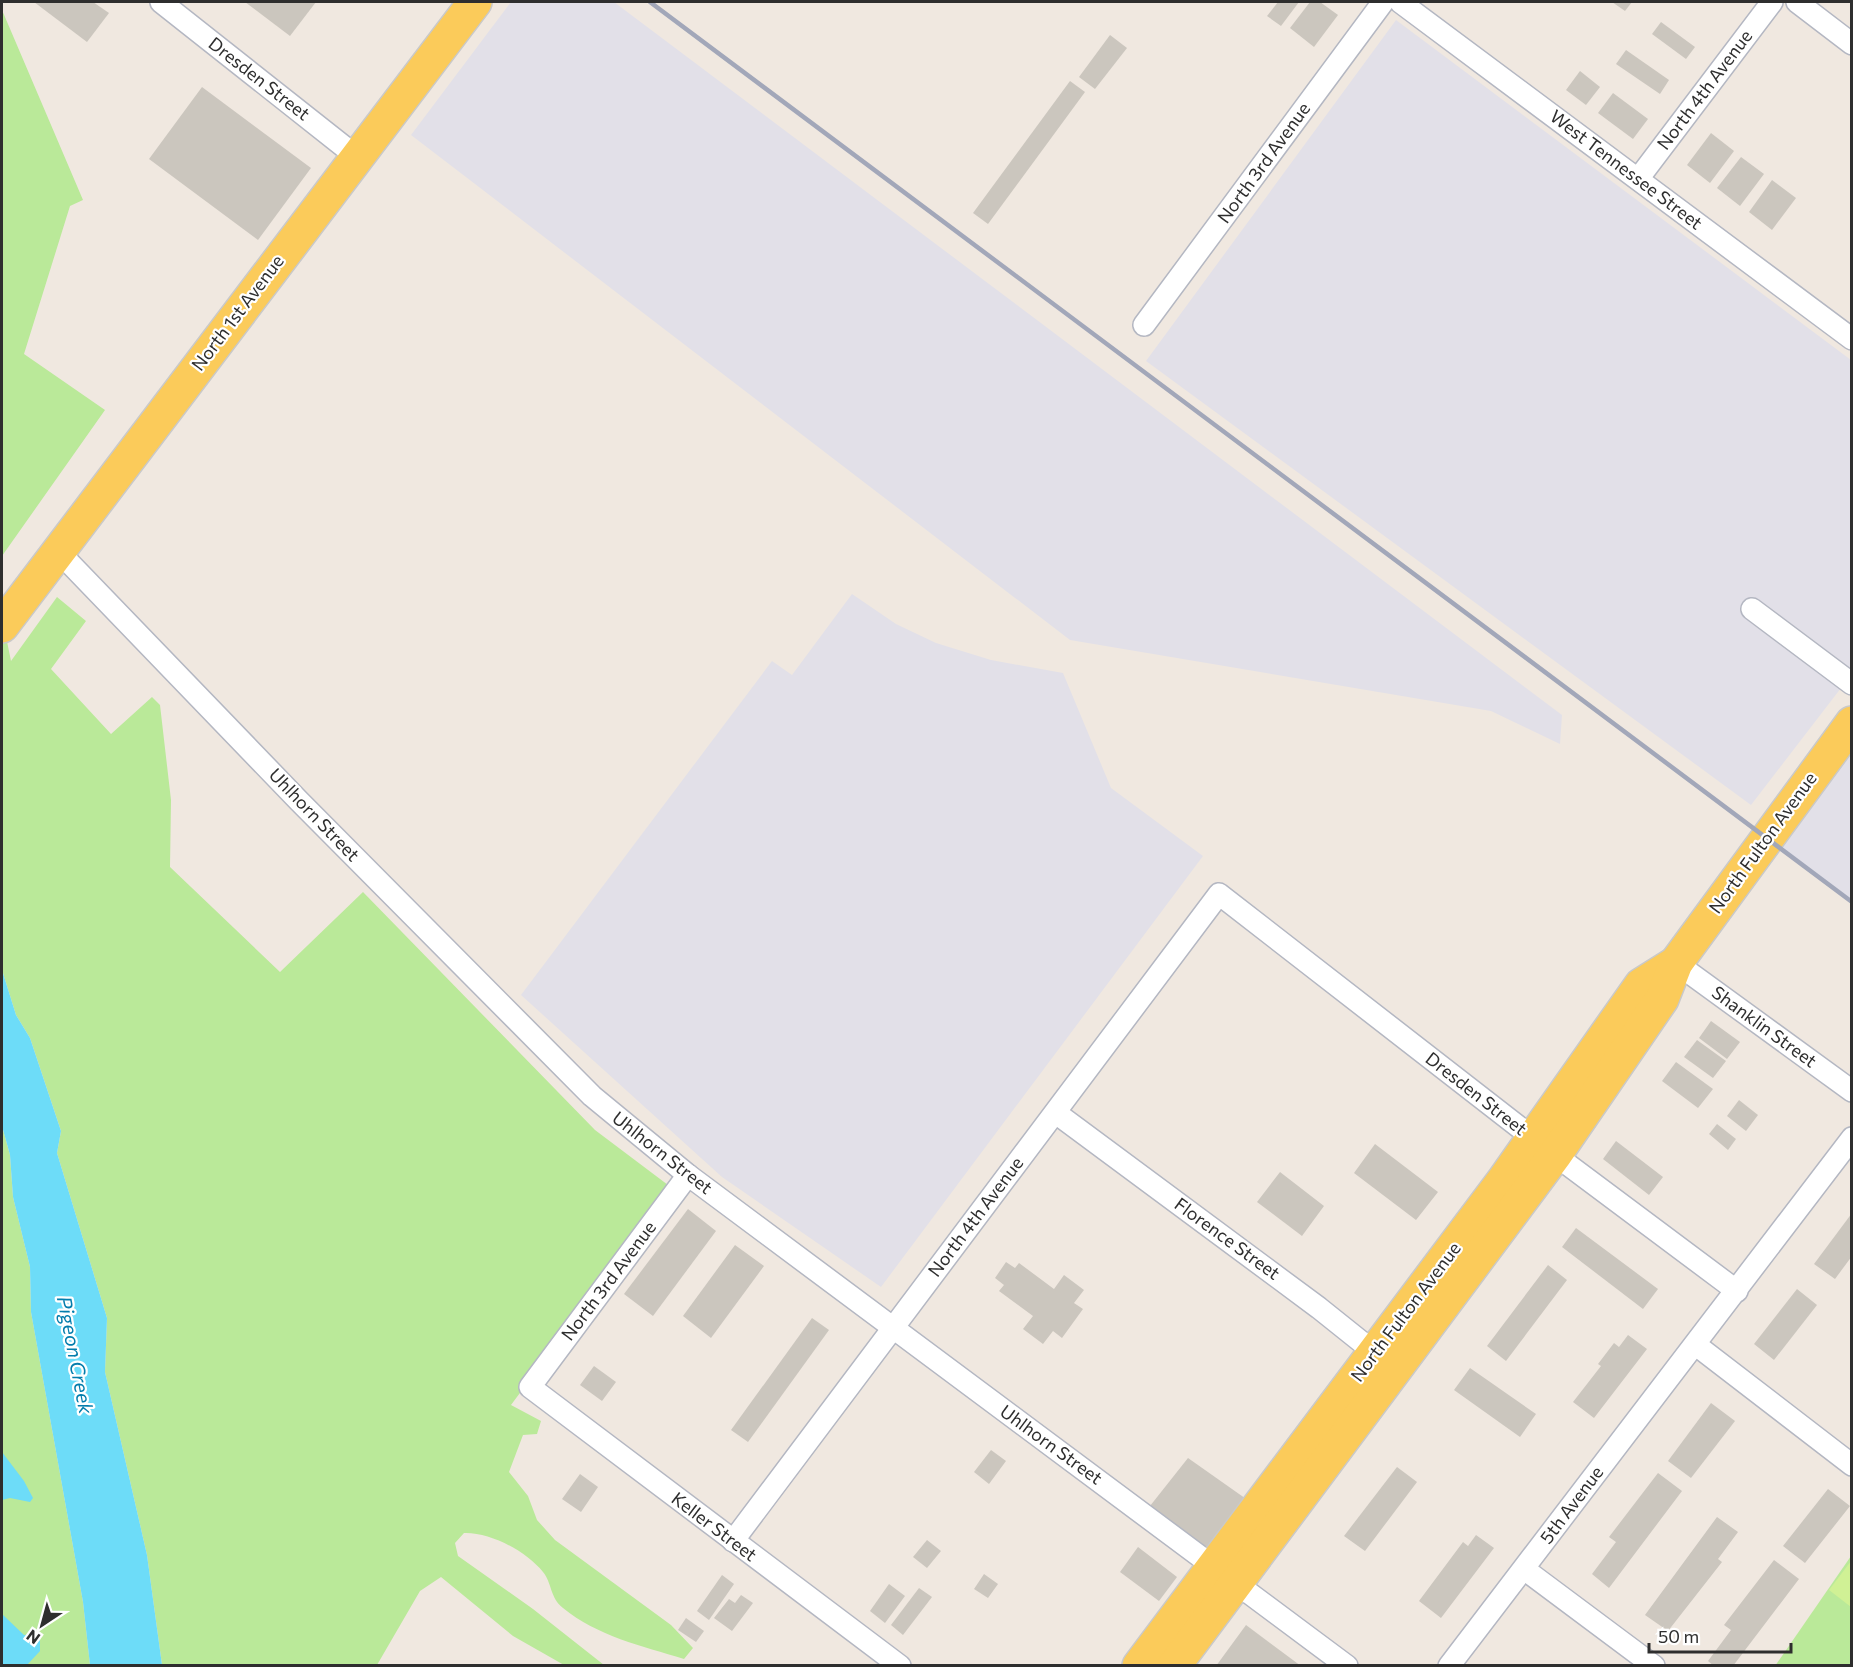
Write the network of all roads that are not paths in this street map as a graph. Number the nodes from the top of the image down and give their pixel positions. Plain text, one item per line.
1 (161, 2) edge
2 (476, 2) edge
3 (1383, 2) edge
4 (1400, 2) edge
5 (1772, 2) edge
6 (1797, 2) edge
7 (1851, 44) edge
8 (357, 157) junction
9 (1638, 179) junction
10 (1144, 325) dead end
11 (1851, 339) edge
12 (57, 550) junction
13 (1752, 609) dead end
14 (2, 626) edge
15 (1851, 684) edge
16 (1851, 723) edge
17 (1219, 894) joint
18 (1676, 963) junction
19 (1851, 1091) edge
20 (1056, 1113) junction
21 (1851, 1138) edge
22 (1544, 1147) junction
23 (688, 1175) junction
24 (1737, 1291) junction
25 (893, 1328) junction
26 (1696, 1345) junction
27 (1385, 1361) junction
28 (530, 1387) joint
29 (1851, 1465) edge
30 (733, 1541) junction
31 (1524, 1569) junction
32 (1225, 1574) junction
33 (900, 1665) edge
34 (1139, 1665) edge
35 (1174, 1665) edge
36 (1347, 1665) edge
37 (1449, 1665) edge
38 (1654, 1665) edge

1 - 8 street, Dresden Street
2 - 8 main road, North 1st Avenue
3 - 10 street, North 3rd Avenue
4 - 9 street, West Tennessee Street
5 - 9 street, North 4th Avenue
6 - 7 street
8 - 12 main road, North 1st Avenue
9 - 11 street, West Tennessee Street
12 - 14 main road, North 1st Avenue
12 - 23 street, Uhlhorn Street
13 - 15 street
16 - 18 main road, North Fulton Avenue
17 - 20 street, North 4th Avenue
17 - 22 street, Dresden Street
18 - 19 street, Shanklin Street
18 - 22 main road, North Fulton Avenue
20 - 25 street, North 4th Avenue
20 - 27 street, Florence Street
21 - 24 street
22 - 24 street, Dresden Street
22 - 27 main road, North Fulton Avenue
23 - 25 street, Uhlhorn Street
23 - 28 street, North 3rd Avenue
24 - 26 street, 5th Avenue
25 - 30 street, North 4th Avenue
25 - 32 street, Uhlhorn Street
26 - 29 street
26 - 31 street, 5th Avenue
27 - 32 main road, North Fulton Avenue
28 - 30 street, Keller Street
30 - 33 street, Keller Street
31 - 37 street, 5th Avenue
31 - 38 street
32 - 34 main road, North Fulton Avenue
32 - 35 main road, North Fulton Avenue
32 - 36 street, Uhlhorn Street

